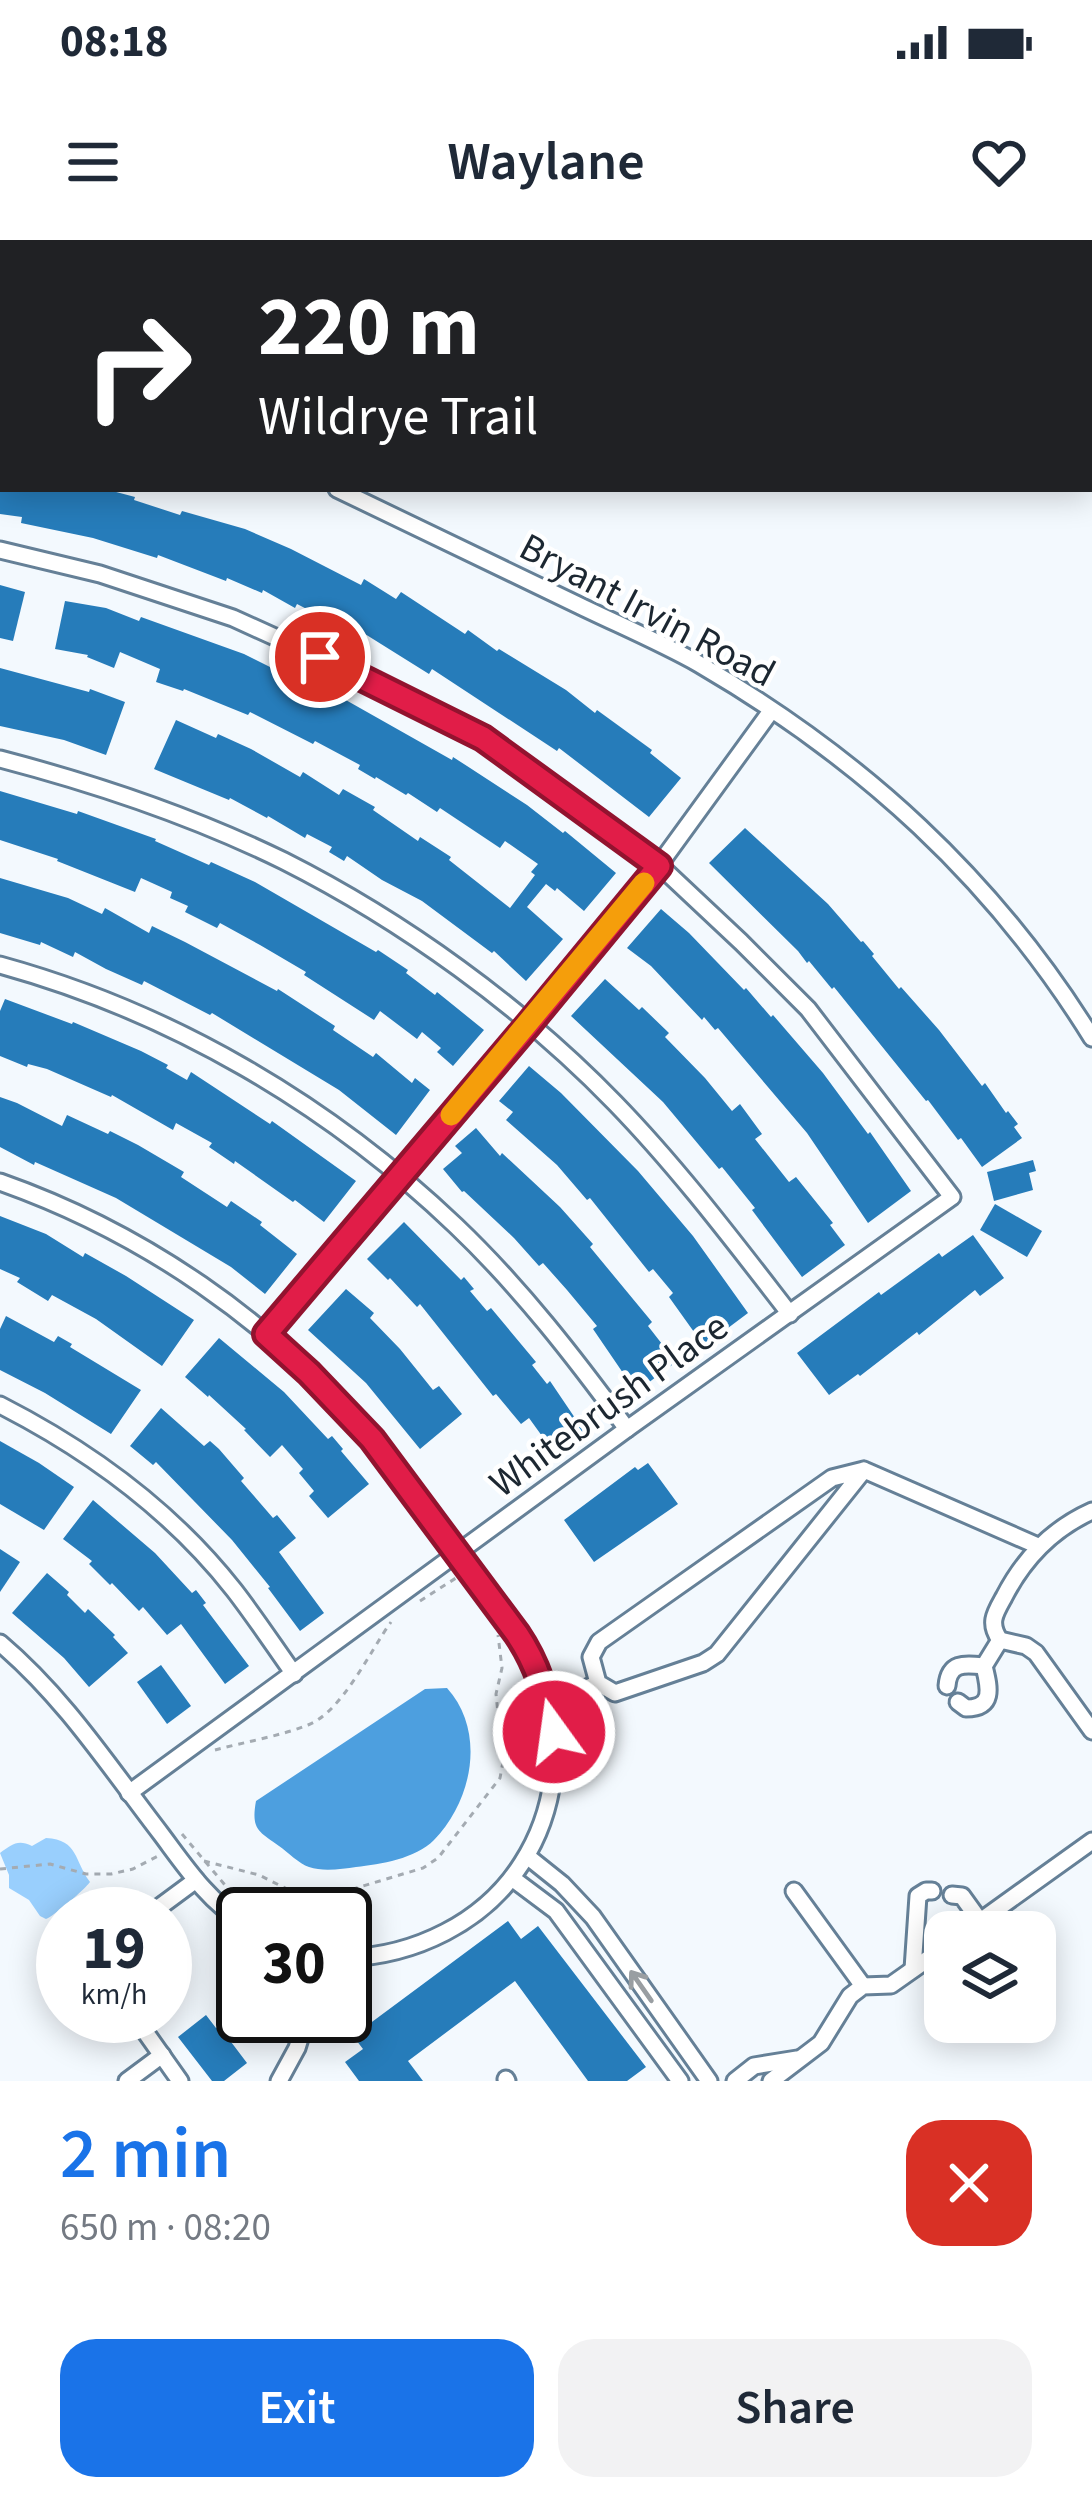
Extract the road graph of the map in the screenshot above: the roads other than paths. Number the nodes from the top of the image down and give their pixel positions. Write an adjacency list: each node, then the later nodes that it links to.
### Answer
1 (343, 492): 3 (street, Bryant Irvin Road)
2 (0, 550): 5 (street)
3 (772, 711): 5 (street); 8 (street, Bryant Irvin Road)
4 (0, 759): 7 (street)
5 (659, 866): 7 (street); 11 (street, Whitebrush Place)
6 (0, 965): 9 (street)
7 (528, 1025): 9 (street); 11 (street)
8 (1092, 1038)
9 (399, 1175): 12 (street); 14 (street)
10 (0, 1182): 12 (street)
11 (790, 1314): 14 (street, Whitebrush Place)
12 (266, 1334): 18 (street)
13 (0, 1405): 22 (street)
14 (627, 1429): 18 (street, Whitebrush Place)
15 (864, 1470): 17 (street); 23 (street); 23 (street)
16 (1092, 1511): 17 (street)
17 (1038, 1546): 19 (street)
18 (457, 1553): 22 (street, Whitebrush Place); 26 (street)
19 (1000, 1640): 21 (street); 27 (street)
20 (0, 1643): 28 (street)
21 (984, 1666): 24 (street); 25 (street)
22 (294, 1674): 28 (street, Whitebrush Place)
23 (598, 1683): 26 (street)
24 (947, 1686)
25 (958, 1702)
26 (548, 1705): 30 (street)
27 (1092, 1731)
28 (129, 1792): 32 (street)
29 (1092, 1841): 39 (street)
30 (527, 1856): 31 (street); 52 (street, one-way to 30)
31 (512, 1878): 40 (street); 51 (street)
32 (196, 1880): 33 (street); 37 (street)
33 (187, 1887)
34 (794, 1891): 43 (street)
35 (932, 1892): 42 (street)
36 (952, 1895): 38 (street)
37 (216, 1899)
38 (973, 1911)
39 (994, 1911)
40 (372, 1956)
41 (924, 1962): 42 (street)
42 (913, 1970): 43 (street)
43 (863, 1986): 47 (street)
44 (153, 2043): 46 (street)
45 (299, 2043): 50 (street)
46 (162, 2055): 48 (street); 49 (street)
47 (800, 2059): 53 (street); 54 (street)
48 (127, 2081)
49 (180, 2081)
50 (278, 2081)
51 (680, 2081)
52 (709, 2081)
53 (735, 2081)
54 (771, 2081)

